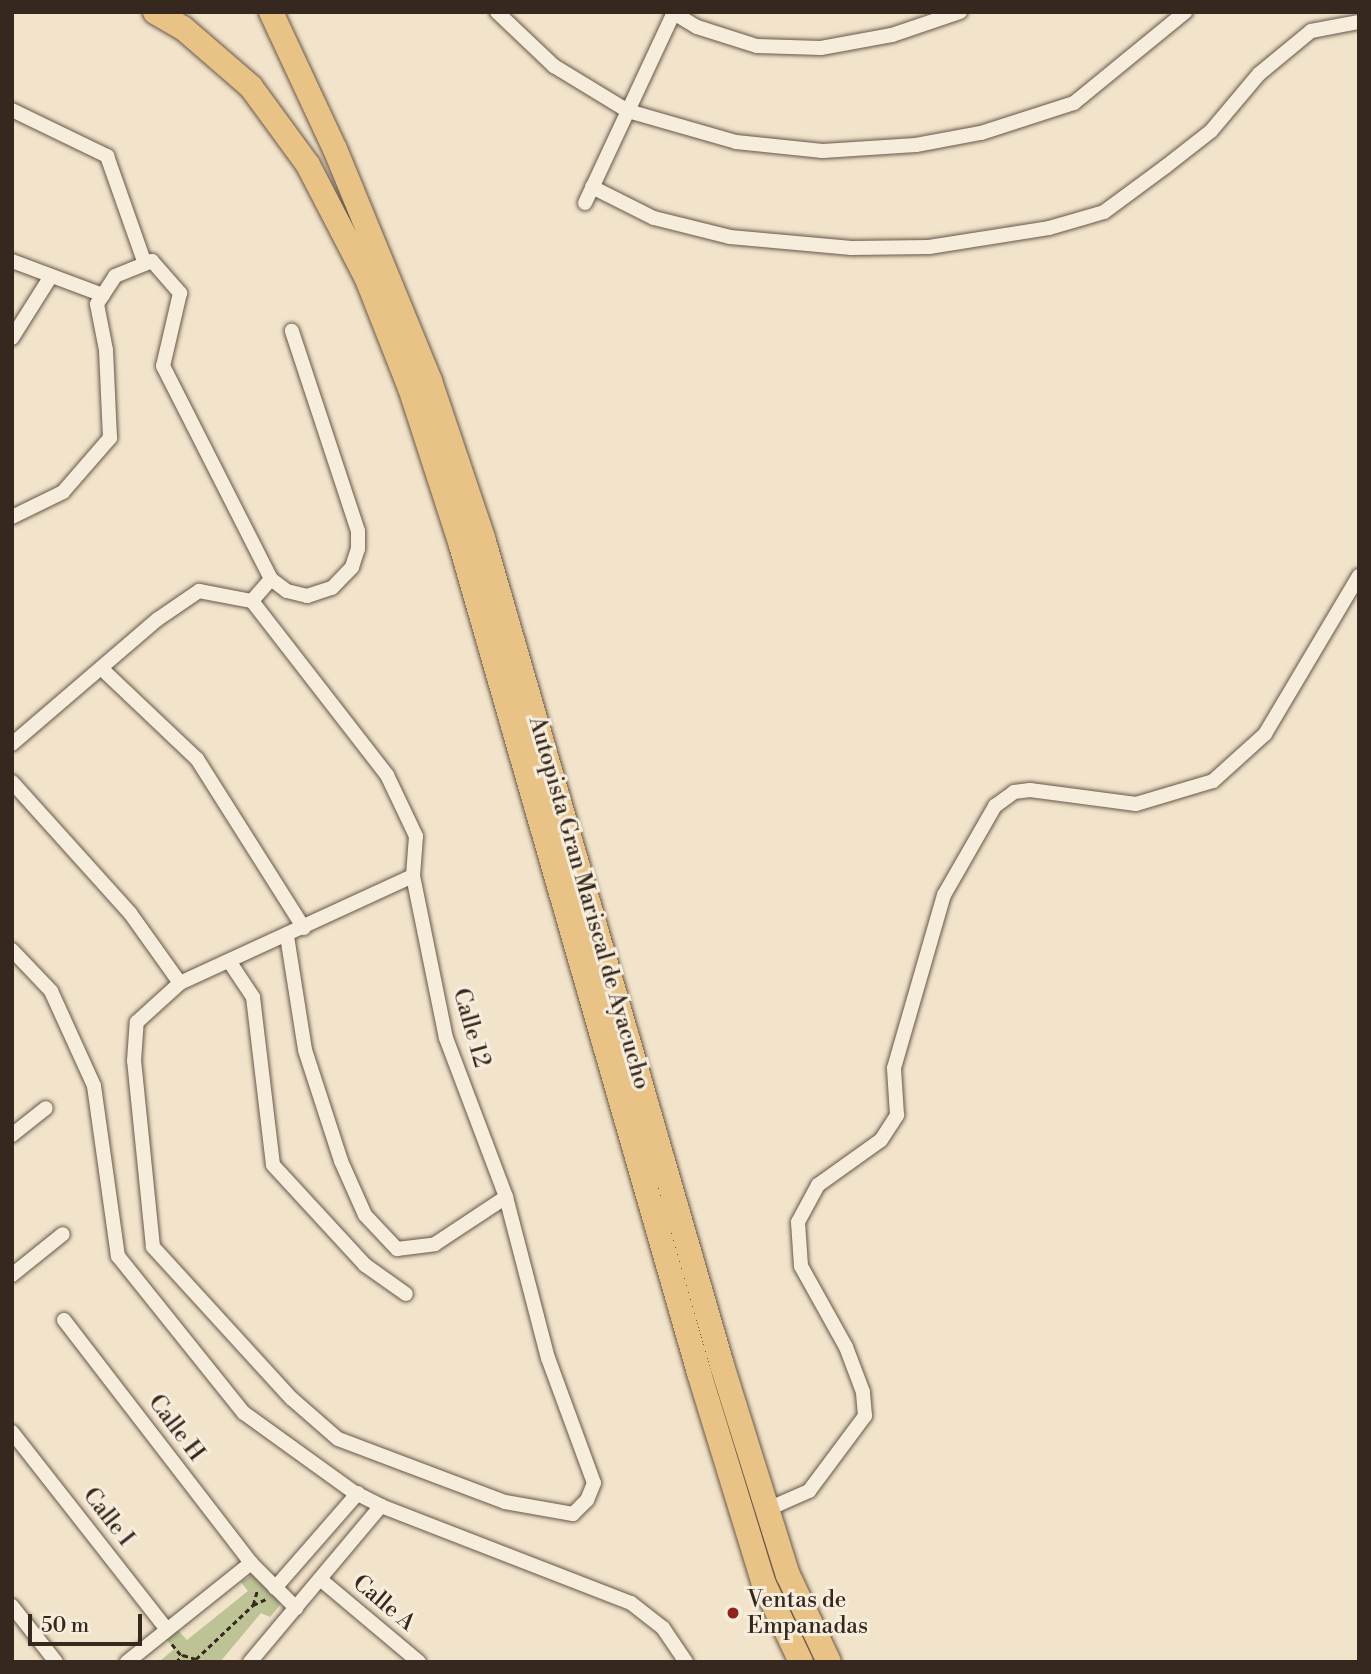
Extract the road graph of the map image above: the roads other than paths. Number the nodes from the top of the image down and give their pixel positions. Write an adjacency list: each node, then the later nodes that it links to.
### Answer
1 (155, 12): 53 (highway, Autopista Gran Mariscal de Ayacucho)
2 (271, 12): 41 (highway, Autopista Gran Mariscal de Ayacucho)
3 (497, 12): 9 (street)
4 (960, 12): 6 (street)
5 (1185, 12): 9 (street)
6 (673, 13): 9 (street)
7 (1359, 22): 10 (street)
8 (12, 110): 13 (street)
9 (628, 111): 10 (street)
10 (592, 187): 11 (street)
11 (585, 203)
12 (12, 261): 14 (street)
13 (145, 264): 15 (street); 20 (street)
14 (51, 276): 15 (street); 17 (street)
15 (103, 295): 18 (street)
16 (292, 331): 20 (street)
17 (12, 338)
18 (12, 517)
19 (1359, 576): 41 (street)
20 (271, 579): 21 (street)
21 (252, 601): 22 (street); 25 (street, Calle 12)
22 (102, 669): 23 (street); 26 (street)
23 (12, 744)
24 (12, 782): 30 (street)
25 (413, 876): 26 (street); 33 (street, Calle 12)
26 (304, 928): 27 (street)
27 (287, 936): 29 (street); 33 (street)
28 (12, 950): 39 (street)
29 (229, 961): 30 (street); 36 (street)
30 (180, 983): 33 (street, Calle 12)
31 (46, 1108): 32 (street)
32 (12, 1135)
33 (506, 1197)
34 (63, 1234): 35 (street)
35 (12, 1275)
36 (406, 1294)
37 (64, 1320): 42 (street, Calle H)
38 (12, 1432): 47 (street, Calle I)
39 (358, 1493): 40 (street); 44 (street)
40 (381, 1506): 43 (street); 52 (street)
41 (768, 1509): 54 (highway, Autopista Gran Mariscal de Ayacucho)
42 (251, 1563): 44 (street, Calle H); 47 (street)
43 (320, 1579): 46 (street); 51 (street, Calle A)
44 (274, 1592): 46 (street, Calle H)
45 (12, 1606): 48 (street)
46 (296, 1608): 50 (street)
47 (167, 1635): 49 (street)
48 (56, 1662)
49 (127, 1662)
50 (250, 1662)
51 (419, 1662)
52 (686, 1662)
53 (801, 1662)
54 (829, 1662)

